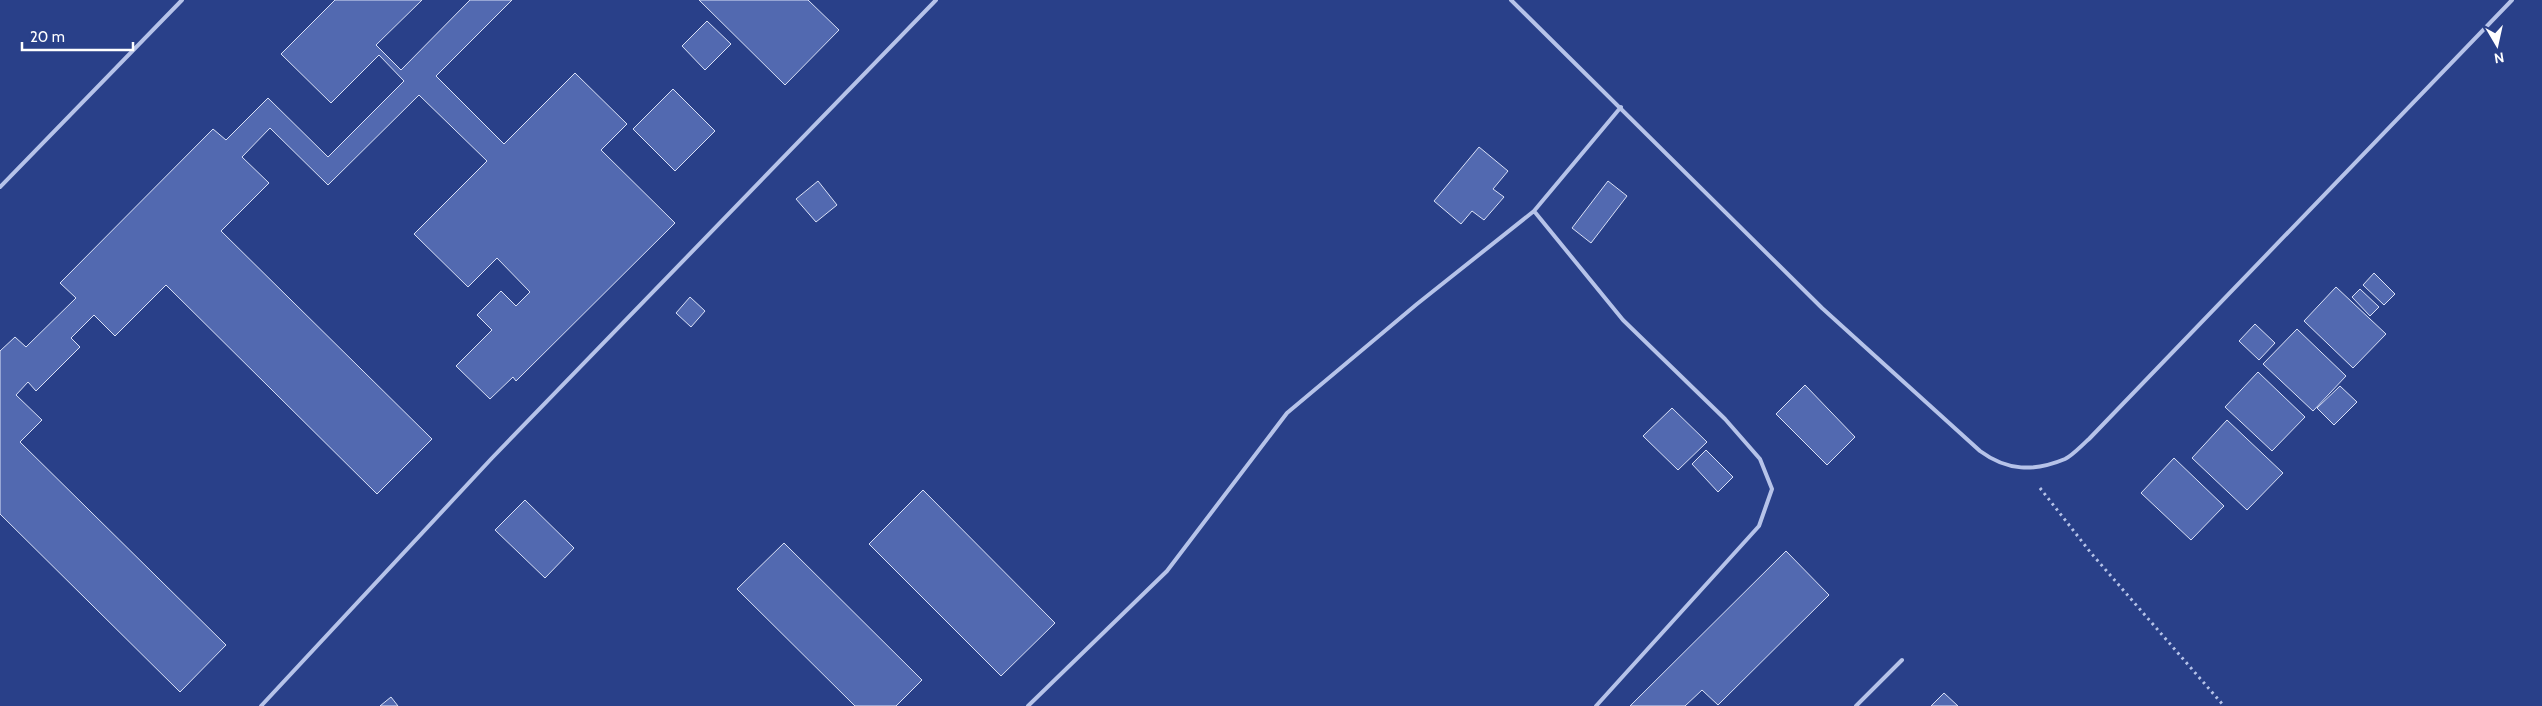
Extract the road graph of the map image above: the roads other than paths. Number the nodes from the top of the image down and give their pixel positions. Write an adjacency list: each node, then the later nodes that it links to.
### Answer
1 (182, 0): 6 (lane)
2 (936, 0): 9 (lane)
3 (1511, 0): 5 (lane)
4 (2512, 0): 5 (lane)
5 (1621, 107): 7 (lane)
6 (0, 187)
7 (1534, 212): 10 (lane); 11 (lane)
8 (1902, 660): 12 (lane)
9 (261, 706)
10 (1028, 706)
11 (1596, 706)
12 (1856, 706)

